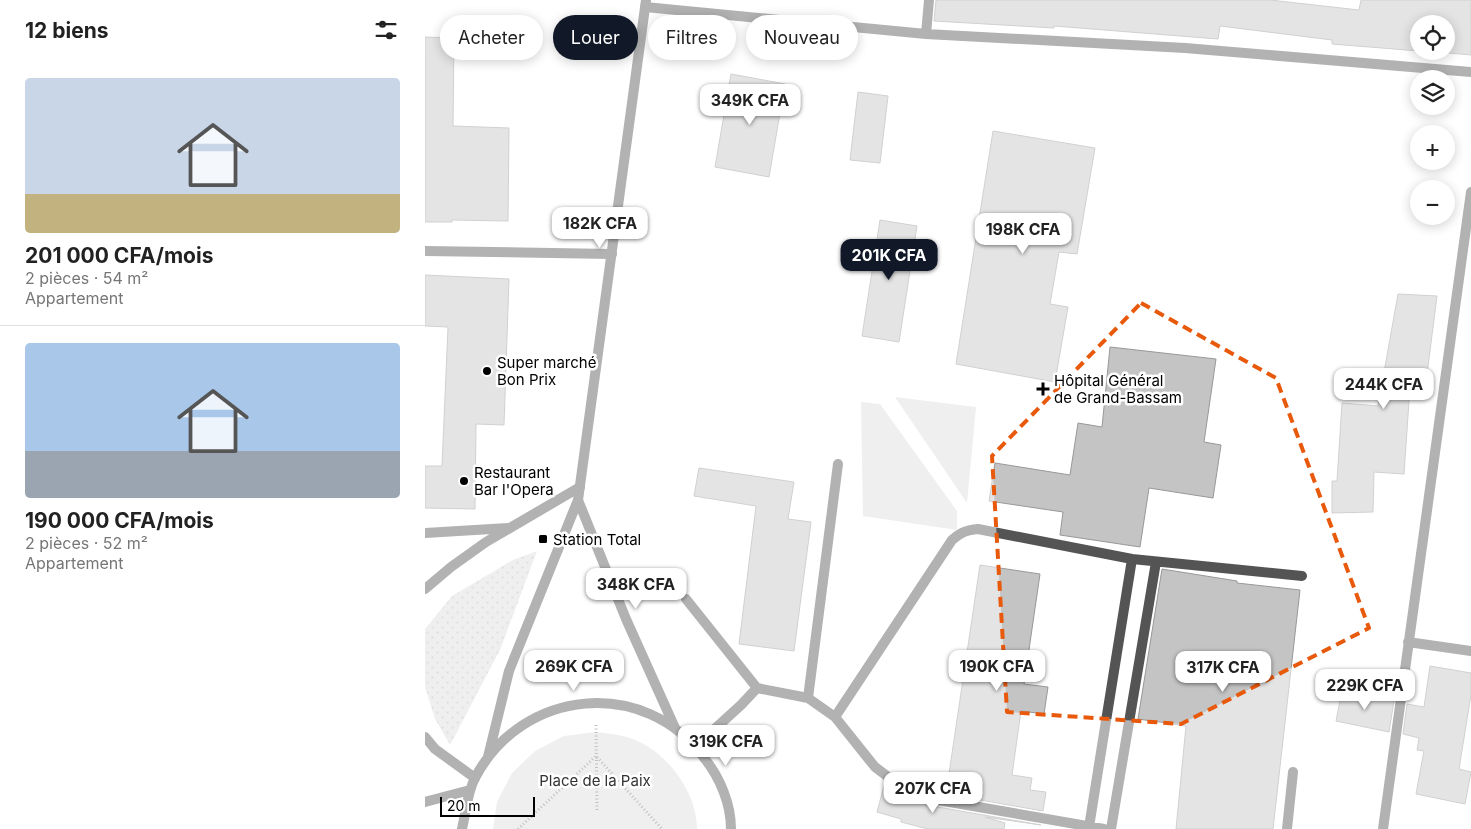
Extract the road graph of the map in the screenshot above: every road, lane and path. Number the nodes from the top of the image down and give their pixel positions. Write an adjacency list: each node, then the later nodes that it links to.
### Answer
1 (929, 0): 3 (street)
2 (646, 3): 3 (street); 7 (street)
3 (926, 34): 4 (street)
4 (1471, 72)
5 (1471, 192): 18 (street)
6 (425, 251): 7 (street)
7 (612, 254): 9 (street)
8 (838, 464): 21 (street)
9 (580, 487): 10 (street); 11 (street)
10 (578, 500): 24 (street); 28 (street)
11 (511, 528): 12 (street); 16 (street)
12 (425, 533)
13 (1132, 559): 14 (street); 23 (street); 34 (street)
14 (1156, 562): 15 (street); 40 (street)
15 (1302, 576)
16 (425, 589)
17 (686, 599): 20 (street)
18 (1408, 642): 19 (street); 42 (street)
19 (1471, 651)
20 (757, 688): 21 (street); 26 (street)
21 (808, 698): 23 (street)
22 (595, 702): 24 (street); 27 (path); 28 (street)
23 (835, 717): 34 (street)
24 (675, 728): 26 (street)
25 (425, 737): 30 (street)
26 (696, 746): 38 (street)
27 (596, 756): 33 (path); 36 (path); 37 (path)
28 (488, 757): 30 (street)
29 (1293, 772): 41 (street)
30 (475, 778): 31 (street)
31 (470, 790): 32 (street); 35 (street)
32 (425, 802)
33 (597, 812)
34 (1089, 827): 39 (street)
35 (462, 829)
36 (518, 829)
37 (662, 829)
38 (731, 829)
39 (1104, 829)
40 (1111, 829)
41 (1287, 829)
42 (1383, 829)

